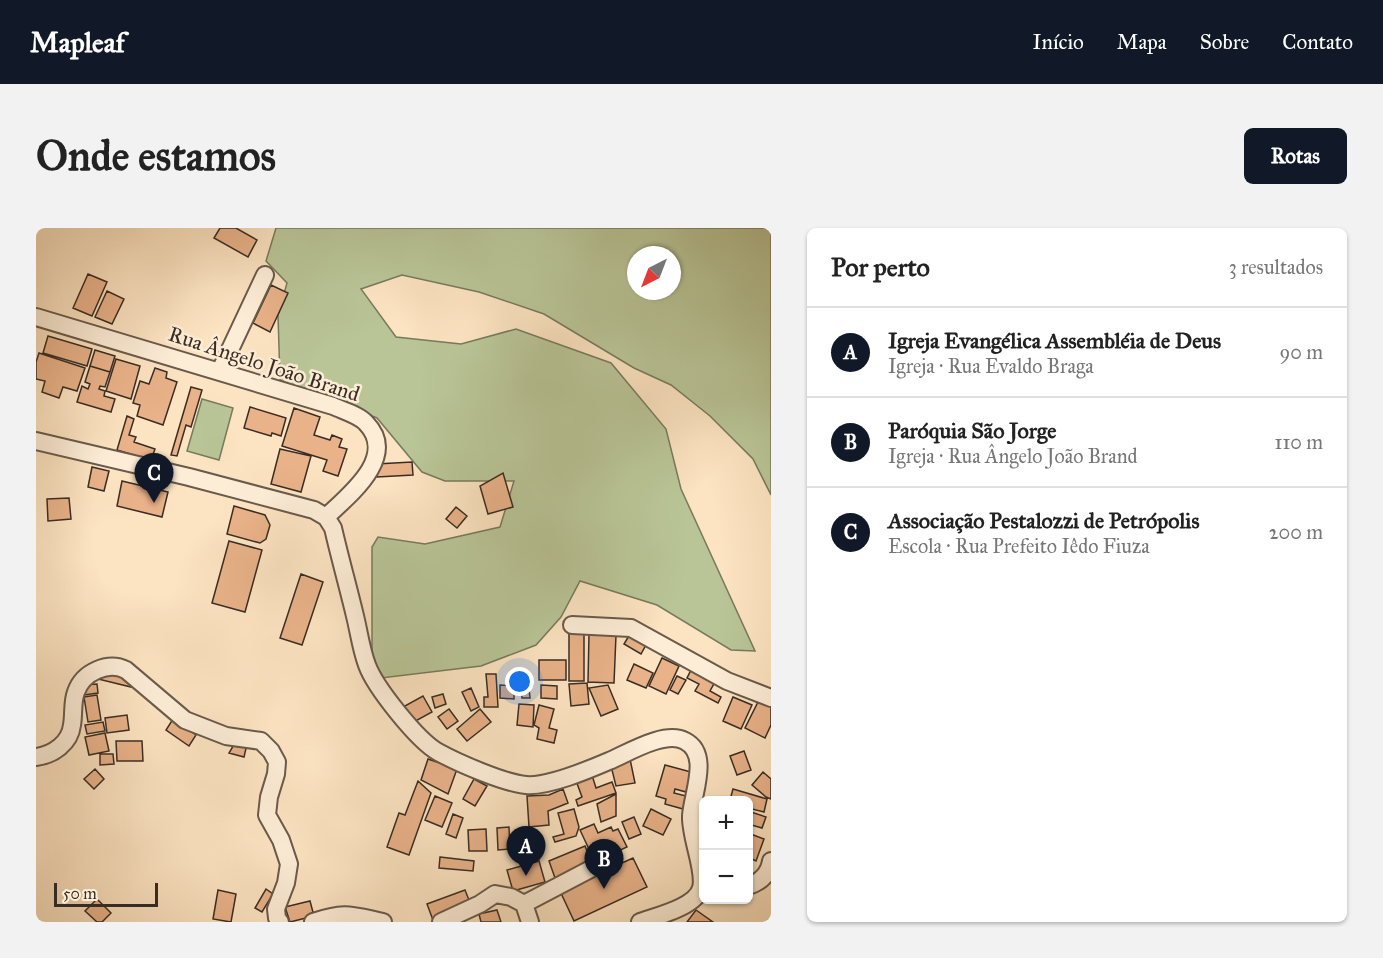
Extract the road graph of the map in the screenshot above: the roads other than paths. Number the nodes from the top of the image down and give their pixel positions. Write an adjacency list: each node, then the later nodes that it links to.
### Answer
1 (265, 275): 3 (street)
2 (36, 317): 3 (street, Rua Ângelo João Brand)
3 (220, 371): 5 (street, Rua Ângelo João Brand)
4 (36, 441): 5 (street)
5 (326, 517): 11 (street)
6 (572, 625): 7 (street)
7 (771, 698)
8 (36, 757): 15 (street)
9 (771, 861): 12 (street)
10 (604, 862): 14 (street)
11 (699, 866)
12 (753, 884)
13 (699, 892): 20 (street)
14 (524, 904): 18 (street); 19 (street)
15 (280, 922)
16 (313, 922): 17 (street)
17 (383, 922)
18 (441, 922)
19 (530, 922)
20 (640, 922)

